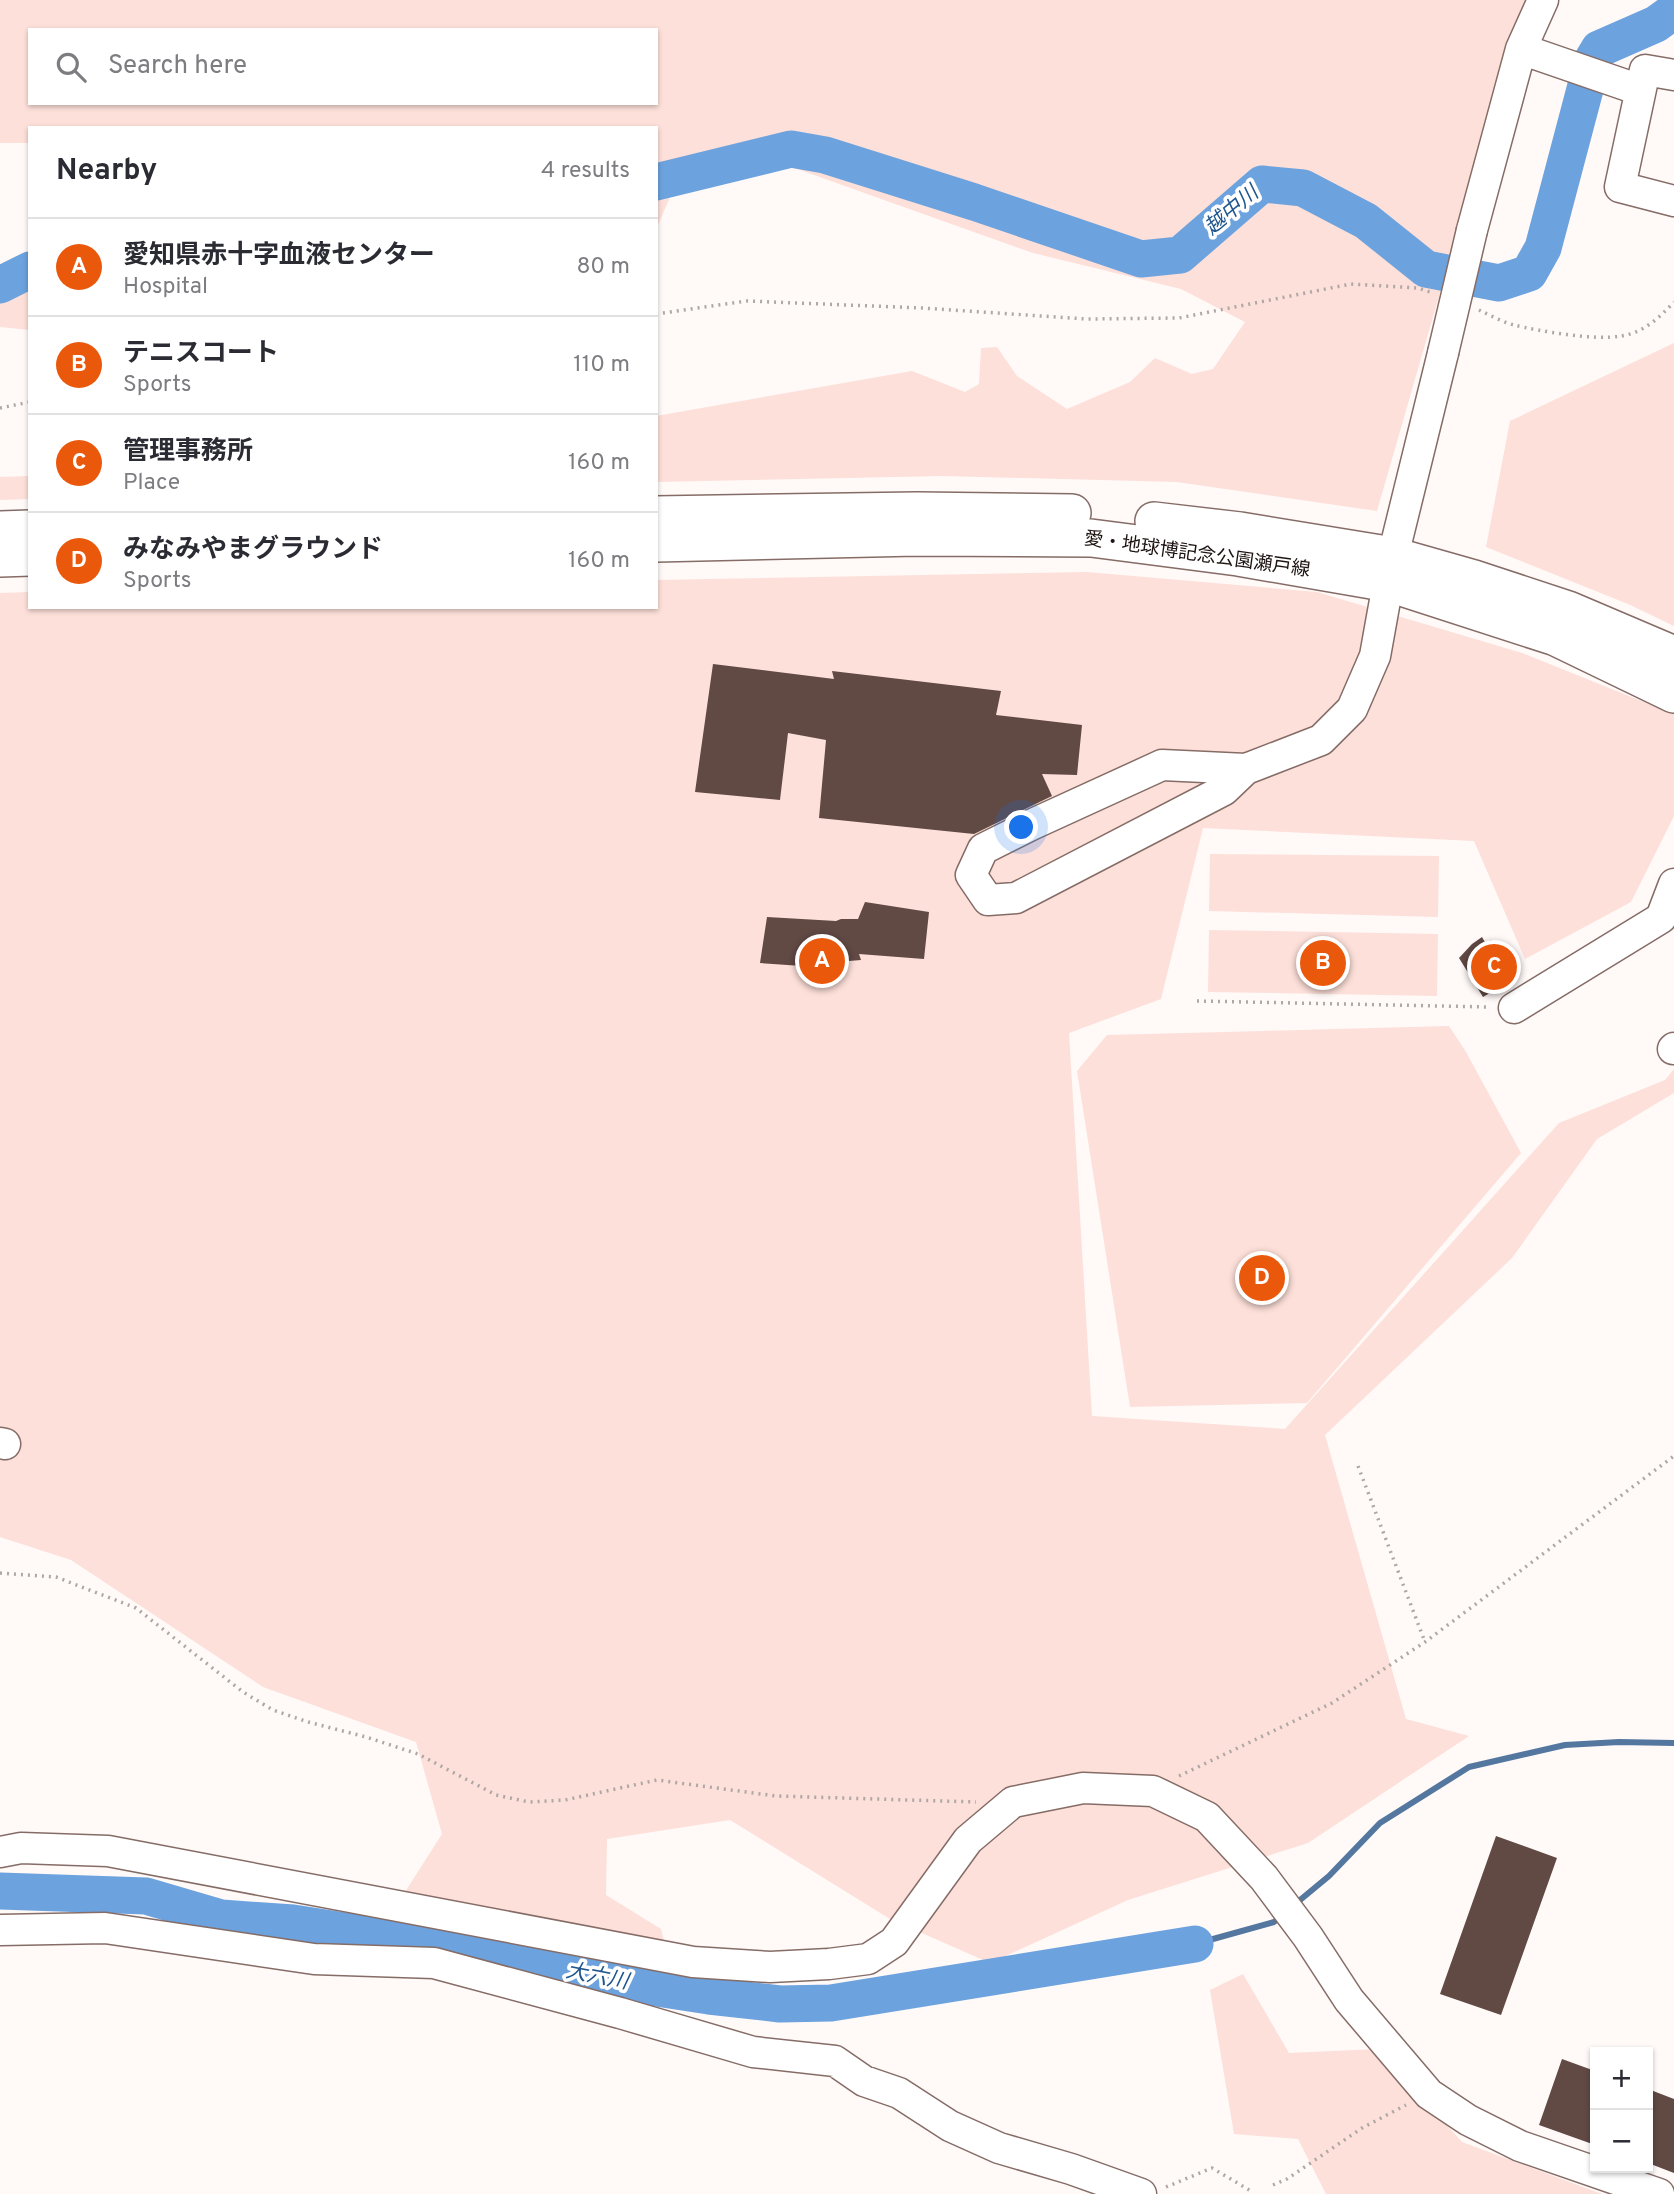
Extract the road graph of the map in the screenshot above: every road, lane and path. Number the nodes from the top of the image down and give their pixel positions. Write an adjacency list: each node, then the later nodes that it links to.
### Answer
1 (1543, 0): 2 (street)
2 (1533, 54): 4 (street); 18 (street, bridge)
3 (1674, 75): 4 (street)
4 (1640, 90): 5 (street)
5 (1674, 201)
6 (1441, 296): 9 (path)
7 (1674, 302): 8 (path)
8 (1477, 309)
9 (658, 314)
10 (28, 402): 11 (path)
11 (0, 408)
12 (658, 515): 18 (main road, 愛・地球博記念公園瀬戸線)
13 (28, 529): 14 (main road)
14 (0, 530)
15 (658, 542): 18 (main road, 愛・地球博記念公園瀬戸線)
16 (28, 557): 17 (main road)
17 (0, 558)
18 (1391, 569): 19 (main road, 愛・地球博記念公園瀬戸線); 20 (main road, 愛・地球博記念公園瀬戸線); 21 (street)
19 (1674, 655)
20 (1674, 694)
21 (1246, 769): 21 (street)
22 (1674, 884): 23 (street)
23 (1667, 926): 25 (street)
24 (1197, 1001): 25 (path)
25 (1514, 1008)
26 (1674, 1455): 29 (path)
27 (1358, 1466): 29 (path)
28 (0, 1573): 31 (path)
29 (1425, 1642): 30 (path)
30 (1153, 1791): 31 (street); 34 (street)
31 (1013, 1802): 32 (street)
32 (0, 1852)
33 (0, 1930): 37 (street)
34 (1429, 2094): 35 (path); 38 (street)
35 (1273, 2185)
36 (1251, 2190): 37 (path)
37 (1151, 2191)
38 (1658, 2194)

